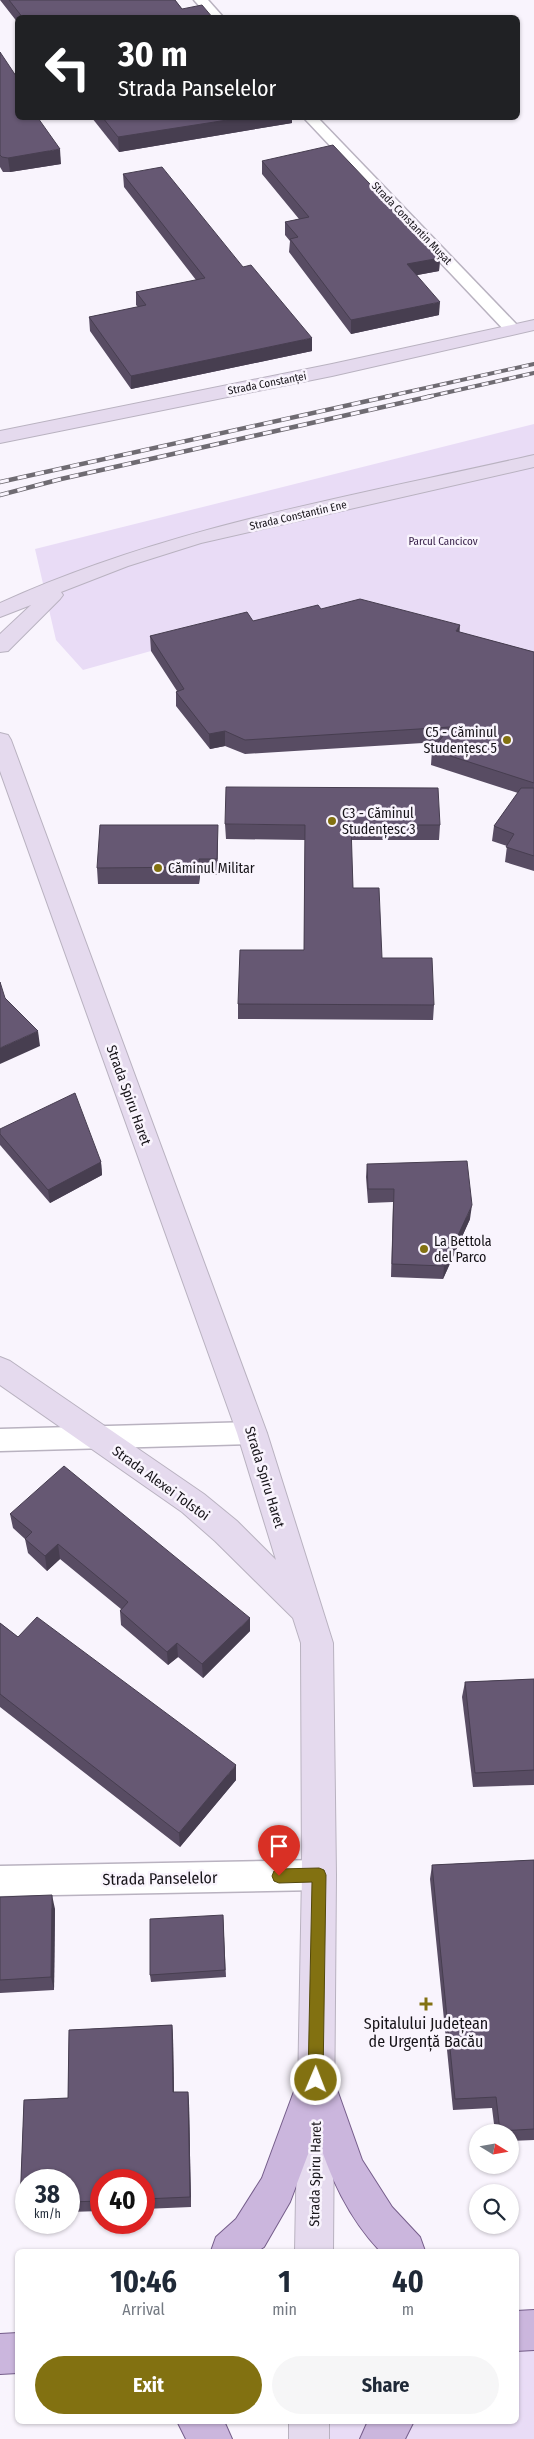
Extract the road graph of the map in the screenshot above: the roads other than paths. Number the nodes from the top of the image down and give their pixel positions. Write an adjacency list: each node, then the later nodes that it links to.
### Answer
1 (201, 0): 2 (street)
2 (215, 15)
3 (313, 120): 5 (street, Strada Constantin Mușat)
4 (534, 325): 5 (street, Strada Constanței)
5 (512, 329): 6 (street, Strada Constanței)
6 (0, 436)
7 (534, 461): 8 (street, Strada Constantin Ene)
8 (66, 584): 9 (street, Strada Constantin Ene); 10 (street, Strada Constantin Ene)
9 (0, 611)
10 (0, 648): 11 (street)
11 (0, 665)
12 (0, 740): 14 (street, Strada Spiru Haret)
13 (0, 1370): 15 (street, Strada Alexei Tolstoi)
14 (252, 1432): 15 (street); 17 (street, Strada Spiru Haret)
15 (98, 1438): 16 (street); 17 (street, Strada Alexei Tolstoi)
16 (0, 1440)
17 (308, 1613): 18 (street, Strada Spiru Haret)
18 (319, 1875): 19 (street, Strada Panselelor); 20 (street, Strada Spiru Haret)
19 (0, 1881)
20 (316, 2080): 21 (main road); 22 (street, Strada Spiru Haret); 23 (main road)
21 (232, 2249)
22 (314, 2249)
23 (404, 2249)
24 (15, 2353): 25 (main road)
25 (0, 2354)
26 (199, 2424): 29 (main road)
27 (309, 2424): 30 (street)
28 (392, 2424): 31 (main road)
29 (212, 2439)
30 (309, 2439)
31 (380, 2439)

